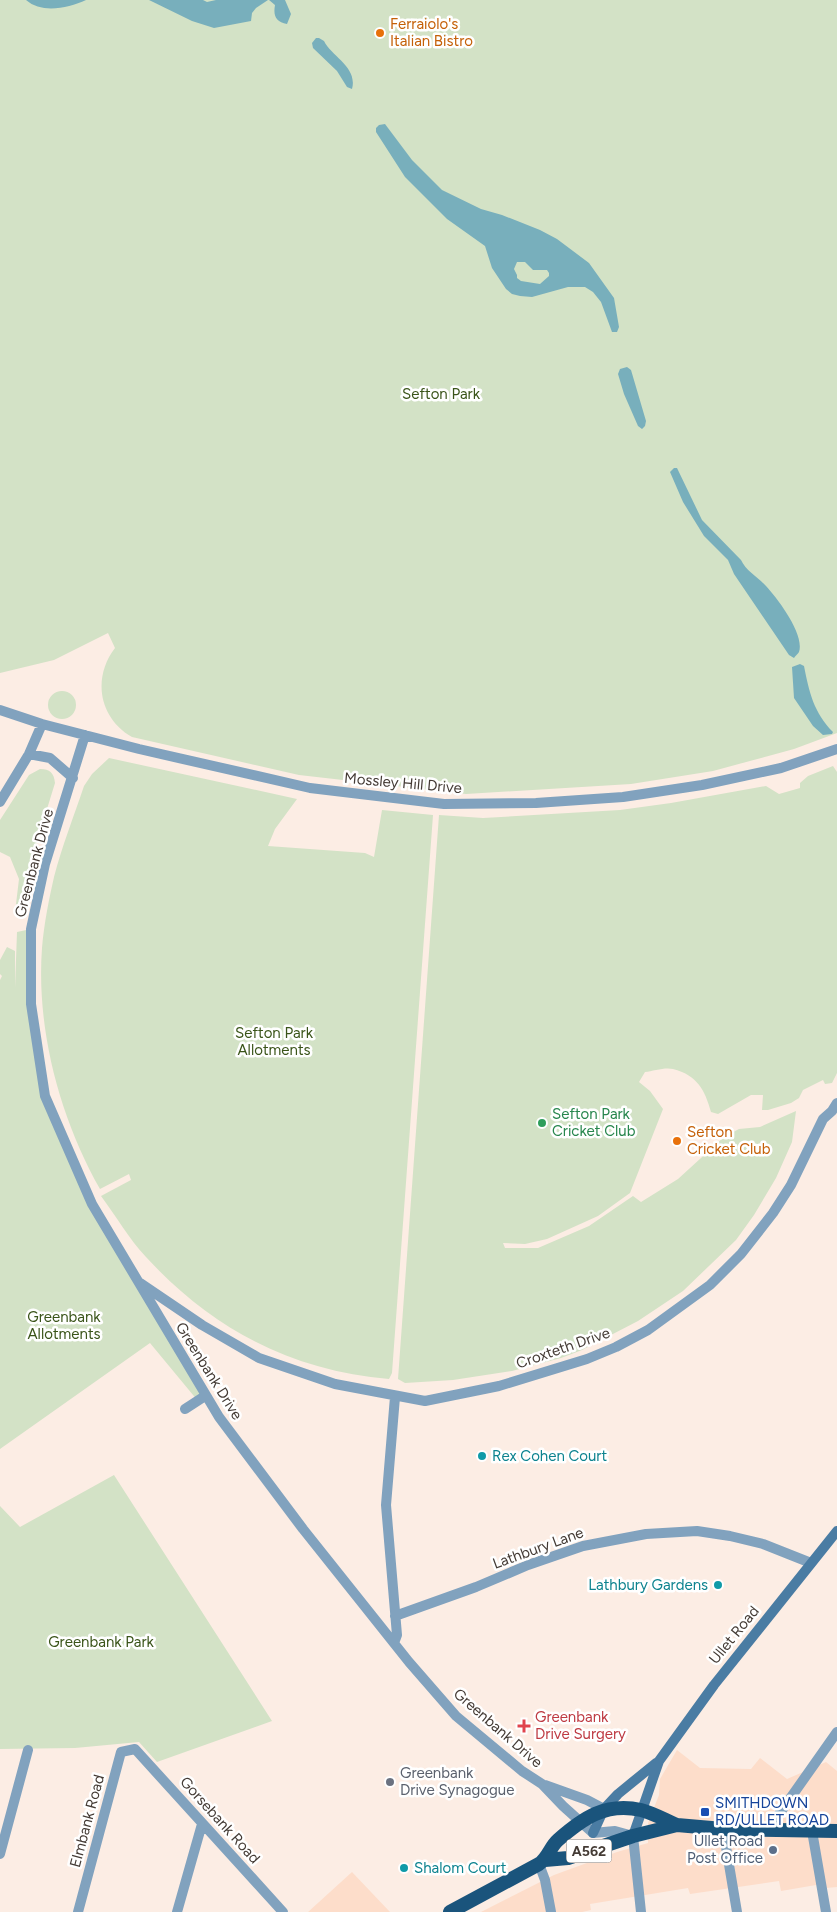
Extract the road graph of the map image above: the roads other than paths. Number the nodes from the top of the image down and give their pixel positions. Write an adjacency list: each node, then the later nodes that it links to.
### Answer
1 (0, 710): 2 (street, Mossley Hill Drive)
2 (42, 724): 3 (street, Mossley Hill Drive); 5 (street)
3 (85, 735): 4 (street, Mossley Hill Drive); 6 (street, Greenbank Drive)
4 (837, 749)
5 (29, 754): 6 (street); 7 (street)
6 (73, 778): 9 (street, Greenbank Drive)
7 (0, 802)
8 (837, 1103): 11 (street, Croxteth Drive)
9 (137, 1281): 10 (street, Greenbank Drive); 11 (street, Croxteth Drive)
10 (205, 1396): 12 (street); 16 (street, Greenbank Drive)
11 (395, 1396): 15 (street)
12 (185, 1409)
13 (837, 1530): 14 (main road, Ullet Road)
14 (811, 1563): 15 (street, Lathbury Lane); 20 (main road, Ullet Road)
15 (395, 1616): 16 (street)
16 (394, 1643): 21 (street, Greenbank Drive)
17 (837, 1732): 28 (street)
18 (135, 1749): 25 (street, Gorsebank Road); 36 (street, Elmbank Road)
19 (28, 1750): 33 (street)
20 (659, 1761): 22 (main road, Ullet Road); 23 (main road, Ullet Road)
21 (542, 1784): 22 (street); 24 (street, Greenbank Drive)
22 (604, 1809): 23 (highway, A562); 24 (highway, A562); 31 (main road, Ullet Road)
23 (642, 1810): 26 (highway, A562); 32 (main road, Ullet Road)
24 (580, 1823): 31 (street, Greenbank Drive); 34 (highway, A562)
25 (202, 1824): 37 (street); 38 (street, Gorsebank Road)
26 (677, 1825): 27 (highway, A562); 32 (highway, A562)
27 (723, 1829): 28 (highway, A562); 41 (street)
28 (775, 1829): 29 (highway, A562)
29 (812, 1831): 30 (highway, A562); 42 (street)
30 (837, 1831)
31 (593, 1833): 32 (street)
32 (633, 1836): 34 (highway, A562); 40 (street)
33 (0, 1854)
34 (542, 1862): 35 (highway, A562); 39 (street)
35 (458, 1910)
36 (78, 1912)
37 (177, 1912)
38 (283, 1912)
39 (551, 1912)
40 (642, 1912)
41 (737, 1912)
42 (826, 1912)

